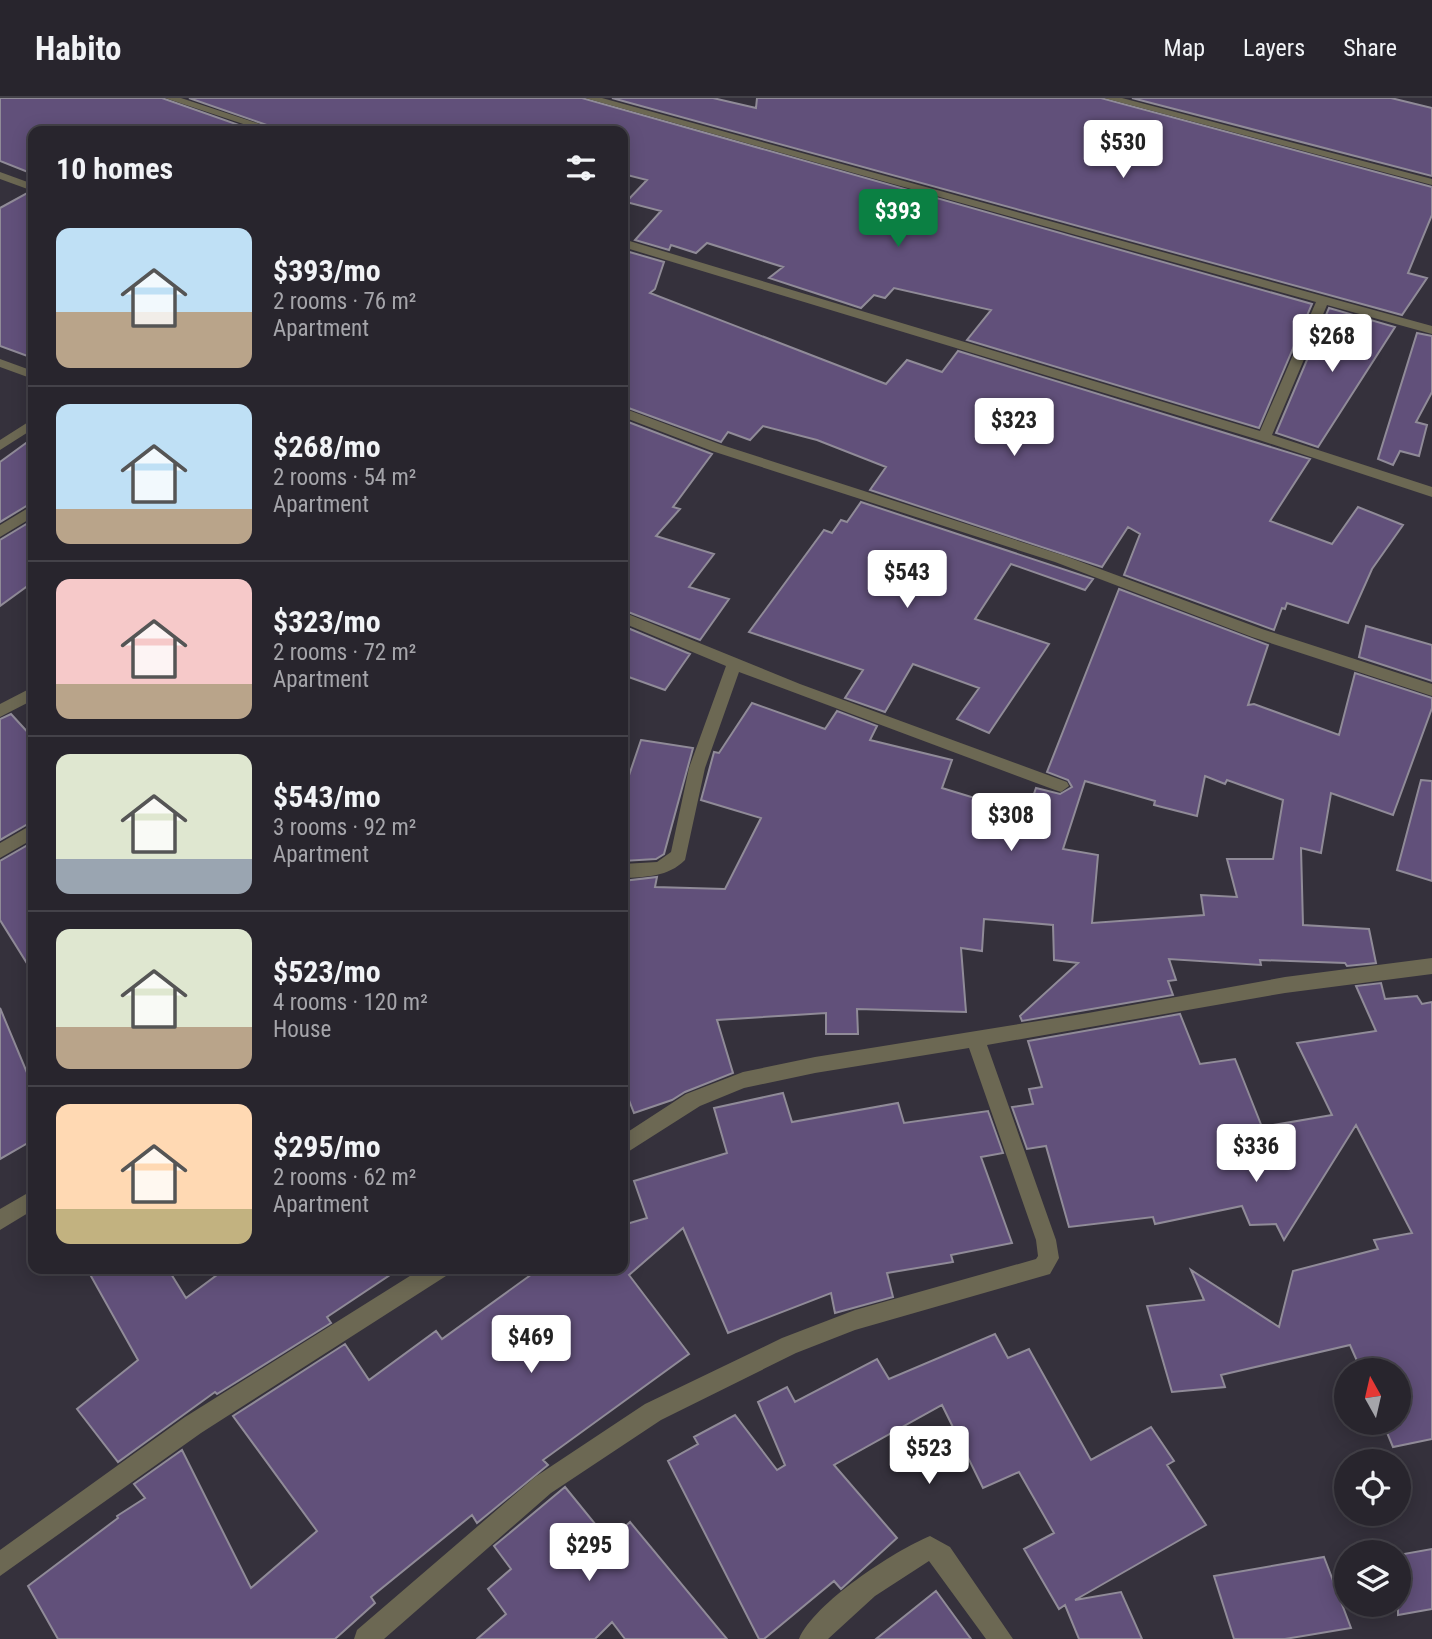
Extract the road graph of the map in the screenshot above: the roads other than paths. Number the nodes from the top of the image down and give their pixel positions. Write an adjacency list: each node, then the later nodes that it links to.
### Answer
1 (170, 98): 4 (street)
2 (590, 98): 9 (street)
3 (1109, 98): 6 (street)
4 (259, 126)
5 (0, 175): 7 (street)
6 (1432, 182)
7 (28, 186)
8 (628, 245): 15 (street)
9 (1322, 302): 10 (street); 15 (street)
10 (1432, 330)
11 (0, 363): 12 (street)
12 (28, 373)
13 (628, 414): 22 (street)
14 (28, 426): 16 (street)
15 (1264, 437): 17 (street)
16 (0, 446)
17 (1432, 492)
18 (28, 513): 19 (street)
19 (0, 532)
20 (628, 619): 21 (street)
21 (734, 664): 25 (street); 28 (street)
22 (1432, 690)
23 (28, 696): 24 (street)
24 (0, 710)
25 (1060, 786)
26 (28, 834): 27 (street)
27 (0, 851)
28 (628, 871)
29 (1432, 965): 30 (street)
30 (975, 1039): 31 (street); 36 (street)
31 (628, 1143)
32 (28, 1202): 33 (street)
33 (0, 1220)
34 (431, 1274): 35 (street)
35 (0, 1564)
36 (366, 1639)
37 (811, 1639): 38 (street)
38 (1001, 1639)

